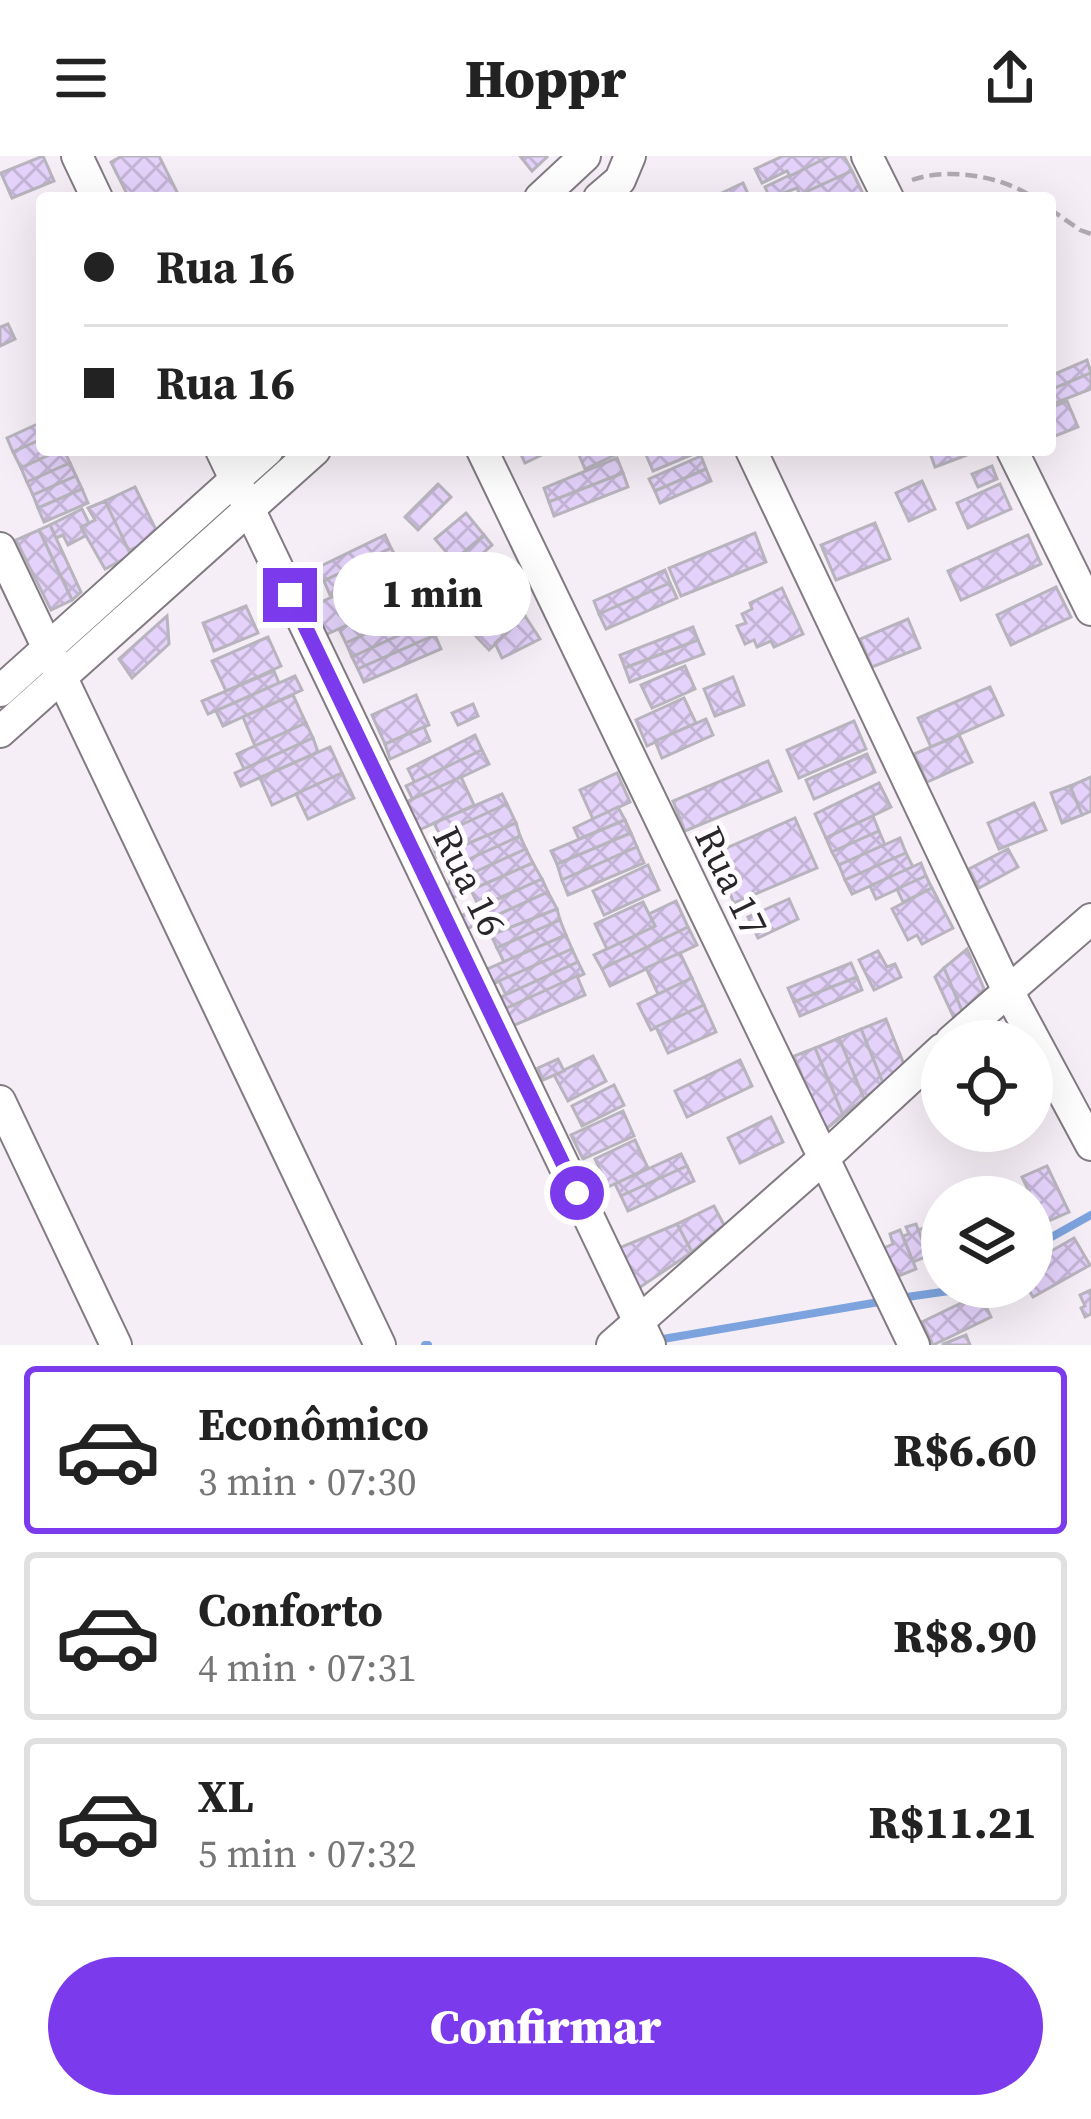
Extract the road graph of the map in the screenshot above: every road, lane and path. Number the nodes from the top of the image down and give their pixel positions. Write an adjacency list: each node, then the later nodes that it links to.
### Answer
1 (76, 156): 4 (street)
2 (586, 156): 5 (street)
3 (867, 156): 6 (street)
4 (94, 192)
5 (547, 192)
6 (885, 192)
7 (895, 192): 8 (path)
8 (1024, 192)
9 (1056, 213): 10 (path)
10 (1091, 233)
11 (224, 456): 17 (street, Rua 16)
12 (262, 456): 17 (street)
13 (308, 456): 18 (street)
14 (485, 456): 30 (street, Rua 17)
15 (754, 456): 25 (street)
16 (1015, 456): 20 (street)
17 (236, 481): 18 (street, Rua 16); 21 (street)
18 (248, 510): 21 (street); 31 (street, Rua 16)
19 (0, 548): 21 (street)
20 (1091, 610)
21 (56, 663): 22 (street); 23 (street); 33 (street)
22 (0, 691)
23 (0, 732)
24 (1091, 919): 25 (street)
25 (1007, 989): 26 (street); 29 (street)
26 (974, 1020)
27 (921, 1068): 30 (street)
28 (0, 1101): 32 (street)
29 (1091, 1145)
30 (823, 1159): 31 (street); 35 (street, Rua 17)
31 (644, 1333): 34 (street)
32 (116, 1345)
33 (380, 1345)
34 (612, 1345)
35 (914, 1345)

